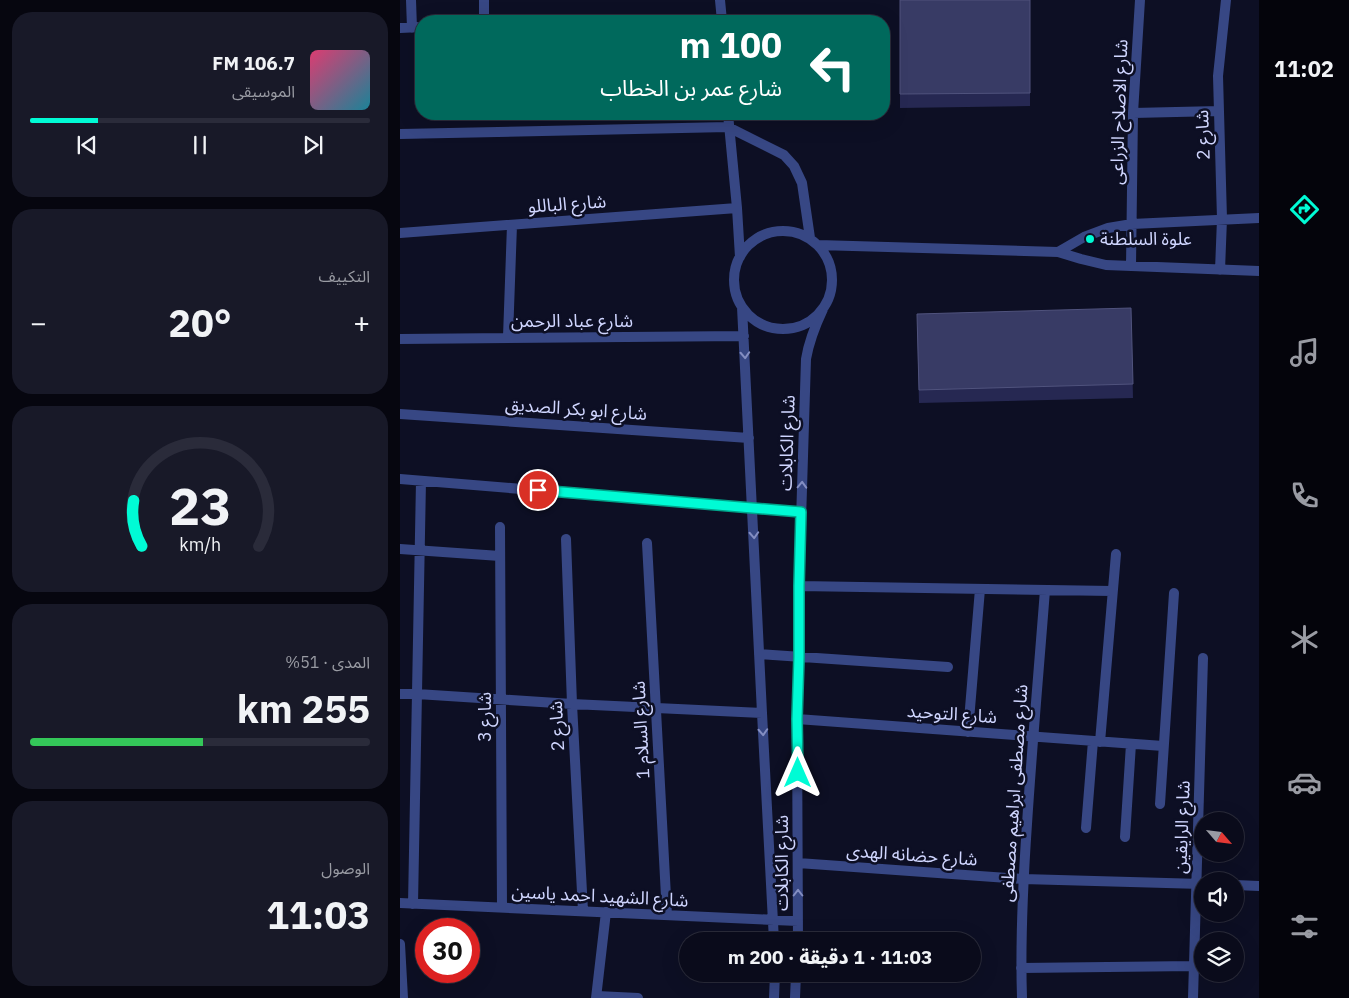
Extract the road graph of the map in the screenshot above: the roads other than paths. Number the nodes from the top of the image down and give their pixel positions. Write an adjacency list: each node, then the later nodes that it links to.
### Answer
1 (411, 0): 8 (street)
2 (484, 0): 6 (street)
3 (720, 0): 7 (street)
4 (1140, 0): 12 (street, شارع الاصلاح الزراعى)
5 (1226, 0): 11 (street, شارع 2)
6 (484, 15)
7 (721, 15)
8 (415, 18)
9 (415, 27): 10 (street)
10 (400, 28)
11 (1219, 111): 12 (street); 18 (street, شارع 2)
12 (1133, 113): 19 (street, شارع الاصلاح الزراعى)
13 (728, 120): 14 (street)
14 (728, 127): 15 (street); 16 (street); 22 (street)
15 (400, 134)
16 (737, 208): 20 (street, شارع الباللو); 25 (street)
17 (1259, 218): 18 (street)
18 (1222, 219): 19 (street); 27 (street, شارع 2)
19 (1132, 224): 24 (street); 26 (street, شارع الاصلاح الزراعى)
20 (512, 225): 21 (street, شارع الباللو); 32 (street)
21 (400, 233)
22 (810, 238): 23 (street); 25 (street)
23 (818, 245): 24 (street); 30 (street)
24 (1058, 252): 26 (street)
25 (740, 257): 29 (street)
26 (1131, 266): 27 (street)
27 (1220, 270): 28 (street)
28 (1259, 271)
29 (742, 307): 30 (street); 31 (street, شارع الكابلات)
30 (823, 309): 39 (street, شارع الكابلات, one-way to 30)
31 (744, 336): 32 (street, شارع عباد الرحمن); 35 (street, شارع الكابلات, one-way to 35)
32 (508, 337): 33 (street, شارع عباد الرحمن)
33 (400, 338)
34 (400, 414): 35 (street, شارع ابو بكر الصديق)
35 (749, 438): 38 (street, شارع الكابلات)
36 (400, 480): 37 (street)
37 (420, 480): 38 (street); 44 (street)
38 (752, 508): 39 (street); 52 (street, شارع الكابلات, one-way to 52)
39 (801, 512): 47 (street, شارع الكابلات)
40 (500, 527): 46 (street, شارع 3)
41 (566, 539): 59 (street, شارع 2)
42 (647, 543): 60 (street, شارع السلام 1)
43 (400, 549): 44 (street)
44 (419, 550): 46 (street); 57 (street)
45 (1116, 554): 50 (street)
46 (500, 556): 58 (street, شارع 3)
47 (799, 586): 48 (street); 53 (street, شارع الكابلات)
48 (980, 589): 49 (street); 63 (street)
49 (1046, 590): 50 (street); 64 (street, شارع مصطفى ابراهيم مصطفى)
50 (1112, 591): 65 (street)
51 (1174, 593): 67 (street)
52 (759, 654): 53 (street); 61 (street, شارع الكابلات)
53 (799, 657): 55 (street); 62 (street, شارع الكابلات)
54 (1203, 658): 72 (street, شارع الرايقين)
55 (948, 667)
56 (400, 694): 57 (street)
57 (417, 694): 58 (street); 78 (street)
58 (501, 699): 59 (street); 79 (street, شارع 3)
59 (572, 704): 60 (street); 80 (street, شارع 2)
60 (656, 708): 61 (street); 82 (street, شارع السلام 1)
61 (762, 713): 83 (street, شارع الكابلات, one-way to 83)
62 (797, 719): 63 (street, شارع التوحيد); 71 (street, شارع الكابلات)
63 (968, 732): 64 (street, شارع التوحيد)
64 (1032, 736): 65 (street, شارع التوحيد); 73 (street, شارع مصطفى ابراهيم مصطفى)
65 (1096, 741): 66 (street, شارع التوحيد); 69 (street)
66 (1131, 744): 67 (street, شارع التوحيد); 70 (street)
67 (1164, 746): 68 (street)
68 (1160, 804)
69 (1086, 828)
70 (1125, 837)
71 (798, 863): 73 (street, شارع حضانه الهدى); 84 (street, شارع الكابلات, one-way to 71)
72 (1199, 872)
73 (1023, 879): 74 (street, شارع حضانه الهدى); 89 (street, شارع مصطفى ابراهيم مصطفى)
74 (1194, 884)
75 (1244, 885): 76 (street)
76 (1259, 886)
77 (400, 903): 78 (street, شارع الشهيد احمد ياسين)
78 (413, 904): 79 (street, شارع الشهيد احمد ياسين)
79 (502, 908): 80 (street, شارع الشهيد احمد ياسين)
80 (583, 911): 81 (street, شارع الشهيد احمد ياسين)
81 (606, 912): 82 (street, شارع الشهيد احمد ياسين); 92 (street)
82 (667, 915): 83 (street, شارع الشهيد احمد ياسين)
83 (774, 920): 84 (street, شارع الشهيد احمد ياسين); 85 (street, شارع الكابلات)
84 (798, 921): 86 (street, شارع الكابلات)
85 (774, 932)
86 (798, 932)
87 (400, 944): 93 (street)
88 (1194, 966): 89 (street); 98 (street, شارع الرايقين)
89 (1021, 968): 97 (street, شارع مصطفى ابراهيم مصطفى)
90 (775, 982): 95 (street)
91 (796, 982): 96 (street)
92 (596, 997): 94 (street)
93 (403, 998)
94 (638, 998)
95 (774, 998)
96 (795, 998)
97 (1022, 998)
98 (1192, 998)

